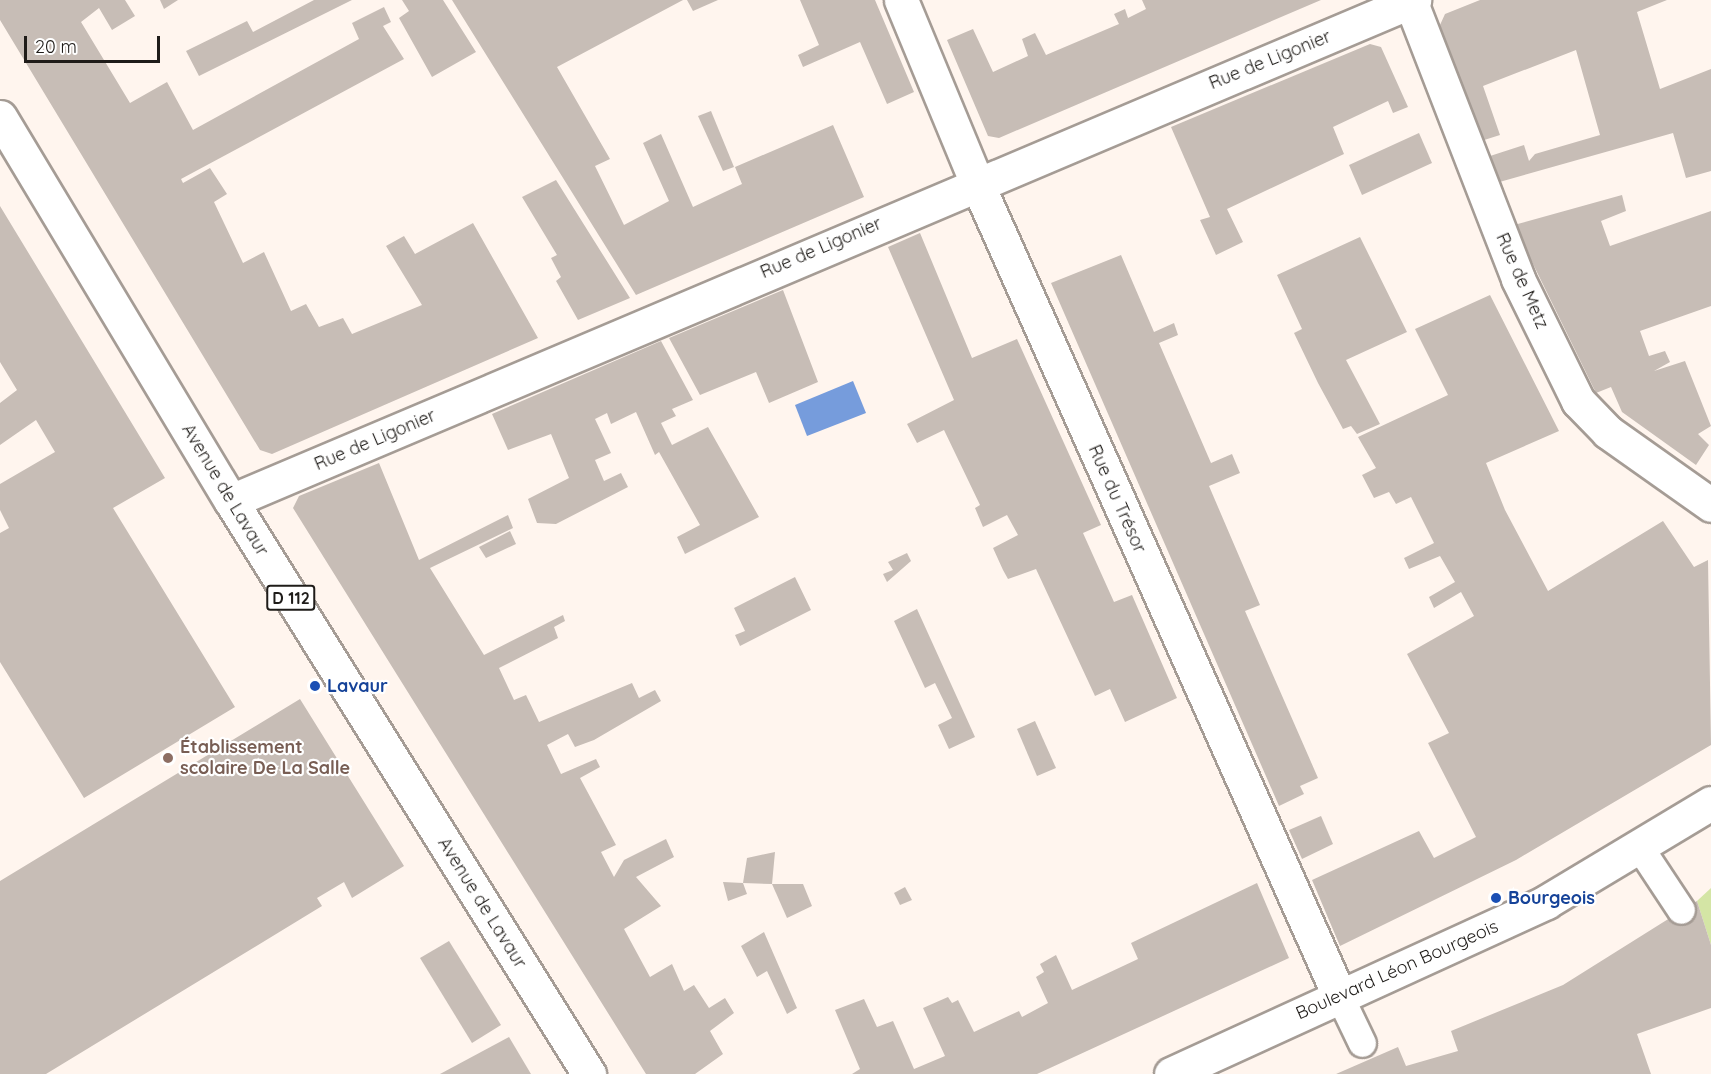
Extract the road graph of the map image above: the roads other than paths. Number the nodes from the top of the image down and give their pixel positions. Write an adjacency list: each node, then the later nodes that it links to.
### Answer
1 (901, 0): 4 (street, Rue du Trésor)
2 (1412, 0): 4 (street, Rue de Ligonier); 6 (street, Rue de Metz)
3 (0, 117): 5 (street, Avenue de Lavaur / D 112)
4 (976, 181): 5 (street, Rue de Ligonier); 10 (street, Rue du Trésor)
5 (231, 501): 12 (street, Avenue de Lavaur / D 112)
6 (1711, 505)
7 (1711, 803): 8 (street, Boulevard Léon Bourgeois)
8 (1640, 848): 9 (lane); 10 (street, Boulevard Léon Bourgeois)
9 (1681, 910)
10 (1340, 996): 11 (lane); 13 (street, Boulevard Léon Bourgeois)
11 (1362, 1043)
12 (590, 1074)
13 (1171, 1074)

